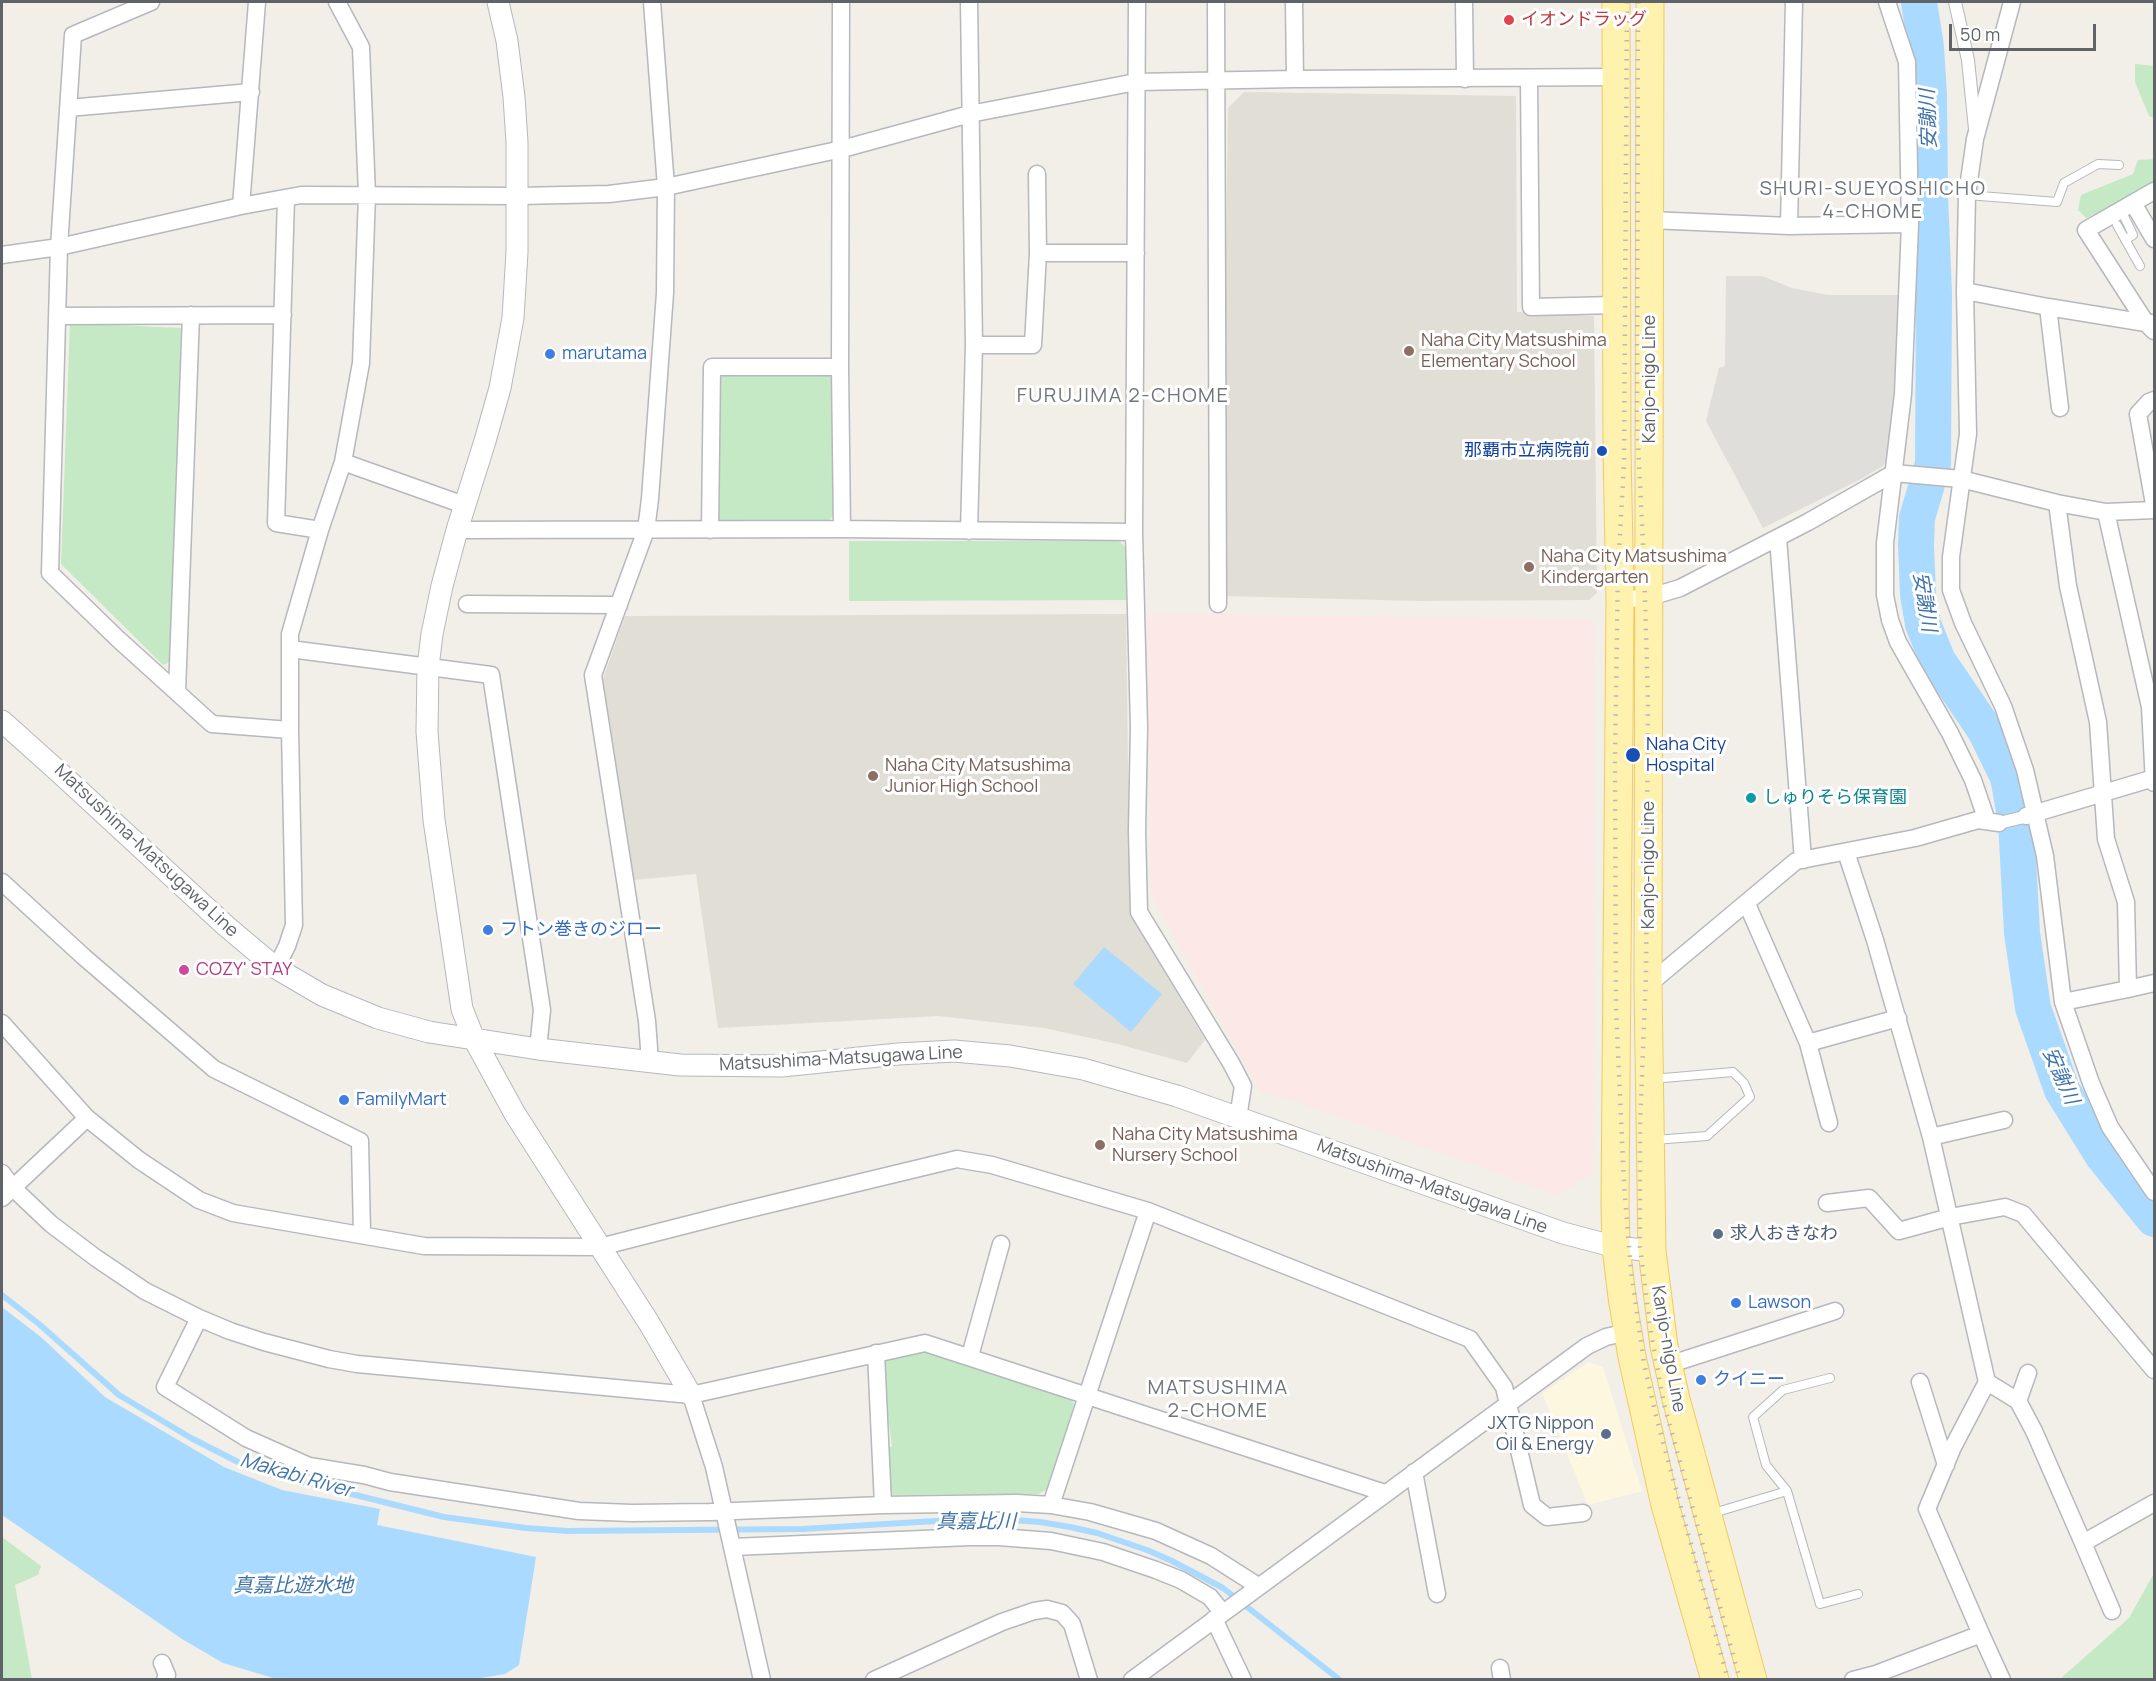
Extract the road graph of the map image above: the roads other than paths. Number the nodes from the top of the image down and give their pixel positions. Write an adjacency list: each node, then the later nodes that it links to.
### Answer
1 (151, 2): 25 (street)
2 (257, 2): 24 (street)
3 (337, 2): 33 (street)
4 (498, 2): 35 (street)
5 (652, 2): 31 (street)
6 (841, 2): 28 (street)
7 (969, 2): 26 (street)
8 (1137, 2): 23 (street)
9 (1216, 2): 22 (street)
10 (1294, 2): 19 (street)
11 (1464, 2): 20 (street)
12 (1616, 2): 18 (main road, Kanjo-nigo Line)
13 (1650, 2): 39 (main road, Kanjo-nigo Line)
14 (1794, 2): 41 (street)
15 (1887, 2): 40 (street)
16 (1955, 2): 27 (street)
17 (2012, 2): 27 (street)
18 (1616, 77): 21 (street); 50 (main road, Kanjo-nigo Line)
19 (1295, 79): 20 (street); 22 (street)
20 (1465, 79): 21 (street)
21 (1529, 79): 50 (street)
22 (1215, 81): 23 (street); 79 (street)
23 (1136, 82): 26 (street); 46 (street)
24 (251, 92): 25 (street); 37 (street)
25 (68, 108): 44 (street)
26 (970, 114): 28 (street); 56 (street)
27 (1975, 139): 34 (street)
28 (842, 148): 31 (street); 57 (street)
29 (2120, 165): 34 (lane)
30 (1037, 174): 45 (street)
31 (666, 187): 35 (street); 71 (street)
32 (2154, 191): 38 (street)
33 (367, 195): 35 (street); 36 (street); 60 (street)
34 (1967, 195): 49 (street)
35 (518, 196): 65 (street)
36 (286, 198): 37 (street); 53 (street)
37 (241, 206): 44 (street)
38 (2124, 213): 42 (street); 43 (lane); 43 (lane); 55 (street)
39 (1650, 220): 41 (street); 76 (main road, Kanjo-nigo Line)
40 (1910, 224): 41 (street); 61 (street)
41 (1789, 226)
42 (2154, 239)
43 (2125, 240): 48 (lane)
44 (59, 247): 47 (street); 54 (street)
45 (1038, 253): 46 (street); 56 (street)
46 (1136, 253): 74 (street)
47 (2, 255)
48 (2140, 266)
49 (1965, 291): 51 (street); 62 (street)
50 (1616, 305): 77 (main road, Kanjo-nigo Line)
51 (2048, 307): 55 (street); 59 (street)
52 (191, 315): 53 (street); 54 (street); 83 (street)
53 (283, 315): 69 (street)
54 (58, 316): 83 (street)
55 (2152, 326)
56 (974, 345): 73 (street)
57 (840, 367): 68 (street); 72 (street)
58 (2154, 400): 64 (street)
59 (2060, 408)
60 (343, 462): 65 (street); 69 (street)
61 (1894, 473): 62 (street); 75 (street); 89 (street)
62 (1956, 478): 63 (street); 88 (street)
63 (2057, 503): 67 (street); 87 (street)
64 (2154, 504)
65 (464, 505): 70 (street)
66 (2154, 510): 67 (street)
67 (2106, 512): 86 (street)
68 (842, 529): 72 (street); 73 (street)
69 (320, 530): 81 (street)
70 (457, 530): 71 (street); 82 (street)
71 (646, 530): 72 (street); 80 (street)
72 (710, 530)
73 (969, 531): 74 (street)
74 (1134, 532): 107 (street)
75 (1778, 538): 76 (street); 91 (street)
76 (1650, 597): 77 (street); 96 (main road, Kanjo-nigo Line)
77 (1620, 600): 121 (main road, Kanjo-nigo Line)
78 (467, 604): 80 (street)
79 (1218, 604)
80 (620, 605): 104 (street)
81 (290, 649): 82 (street); 85 (street)
82 (428, 667): 101 (street); 103 (street)
83 (177, 692): 85 (street)
84 (2, 721): 94 (street, Matsushima-Matsugawa Line)
85 (290, 730): 94 (street)
86 (2154, 780): 87 (street)
87 (2103, 794): 88 (street); 97 (street)
88 (2029, 816): 89 (street); 98 (street)
89 (1993, 822): 90 (street)
90 (1846, 852): 91 (street); 99 (street)
91 (1803, 860): 93 (street)
92 (2, 882): 118 (street)
93 (1747, 904): 96 (street); 102 (street)
94 (276, 968): 101 (street, Matsushima-Matsugawa Line)
95 (2154, 983): 97 (street)
96 (1648, 985): 105 (main road, Kanjo-nigo Line)
97 (2128, 989): 98 (street)
98 (2063, 1002): 113 (street)
99 (1898, 1018): 102 (street); 110 (street)
100 (2, 1023): 106 (street)
101 (474, 1039): 103 (street, Matsushima-Matsugawa Line); 120 (street)
102 (1808, 1042): 109 (street)
103 (538, 1049): 104 (street, Matsushima-Matsugawa Line)
104 (650, 1062): 107 (street, Matsushima-Matsugawa Line)
105 (1649, 1080): 111 (main road, Kanjo-nigo Line); 111 (lane)
106 (87, 1118): 114 (street); 118 (street)
107 (1238, 1118): 121 (street, Matsushima-Matsugawa Line)
108 (2004, 1120): 110 (street)
109 (1829, 1123)
110 (1931, 1137): 117 (street)
111 (1650, 1140): 122 (main road, Kanjo-nigo Line)
112 (2, 1173): 114 (street)
113 (2154, 1190)
114 (7, 1192): 124 (street)
115 (1827, 1203): 117 (street)
116 (1148, 1211): 120 (street); 135 (street); 137 (street)
117 (1950, 1217): 129 (street); 133 (street)
118 (362, 1234): 120 (street)
119 (1000, 1244): 127 (street)
120 (600, 1247): 134 (street)
121 (1616, 1247): 122 (street, Matsushima-Matsugawa Line); 125 (main road, Kanjo-nigo Line)
122 (1652, 1251): 128 (main road, Kanjo-nigo Line)
123 (1835, 1311): 128 (street)
124 (199, 1318): 134 (street); 147 (street)
125 (1627, 1332): 137 (street); 161 (main road, Kanjo-nigo Line)
126 (876, 1353): 127 (street); 134 (street); 143 (street)
127 (970, 1356): 135 (street)
128 (1668, 1365): 146 (main road, Kanjo-nigo Line)
129 (2154, 1370)
130 (2028, 1373): 136 (street)
131 (1830, 1378): 140 (lane)
132 (1920, 1382): 138 (street)
133 (1987, 1382): 136 (street); 138 (street)
134 (691, 1395): 147 (street)
135 (1086, 1396): 141 (street); 144 (street)
136 (2018, 1401): 148 (street)
137 (1508, 1404): 139 (street); 145 (street)
138 (1946, 1465): 155 (street)
139 (1414, 1472): 141 (street); 151 (street)
140 (1787, 1491): 146 (lane); 152 (lane)
141 (1385, 1493): 150 (street)
142 (2154, 1503): 148 (street)
143 (883, 1504): 144 (street); 147 (street)
144 (1051, 1504): 150 (street)
145 (1583, 1512)
146 (1707, 1515): 162 (main road, Kanjo-nigo Line)
147 (725, 1517): 149 (street)
148 (2083, 1543): 153 (street)
149 (732, 1545): 154 (street); 156 (street)
150 (1253, 1589): 154 (street)
151 (1437, 1593)
152 (1858, 1594)
153 (2112, 1611)
154 (1221, 1614): 159 (street); 160 (street)
155 (1981, 1634): 163 (street); 164 (street)
156 (762, 1679)
157 (874, 1680): 158 (street)
158 (1089, 1680)
159 (1132, 1680)
160 (1243, 1680)
161 (1715, 1680)
162 (1753, 1680)
163 (1853, 1680)
164 (2002, 1680)

